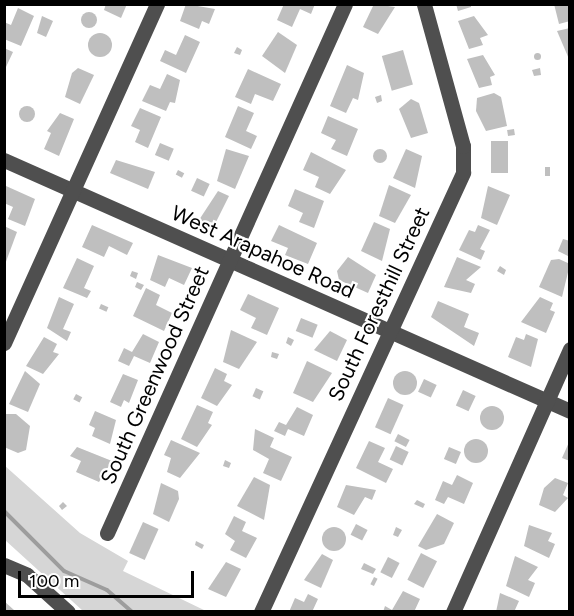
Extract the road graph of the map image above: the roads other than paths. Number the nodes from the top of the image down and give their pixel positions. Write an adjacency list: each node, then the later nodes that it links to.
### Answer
1 (157, 4): 5 (street)
2 (345, 4): 6 (street, South Greenwood Street)
3 (424, 4): 7 (street, South Foresthill Street)
4 (4, 160): 5 (street, West Arapahoe Road)
5 (73, 191): 6 (street, West Arapahoe Road); 8 (street)
6 (230, 260): 7 (street, West Arapahoe Road); 12 (street, South Greenwood Street)
7 (390, 332): 10 (street, West Arapahoe Road); 15 (street, South Foresthill Street)
8 (4, 344)
9 (570, 349): 10 (street)
10 (546, 401): 11 (street, West Arapahoe Road); 16 (street)
11 (570, 411)
12 (107, 533)
13 (4, 565): 14 (street)
14 (68, 612)
15 (261, 612)
16 (453, 612)

